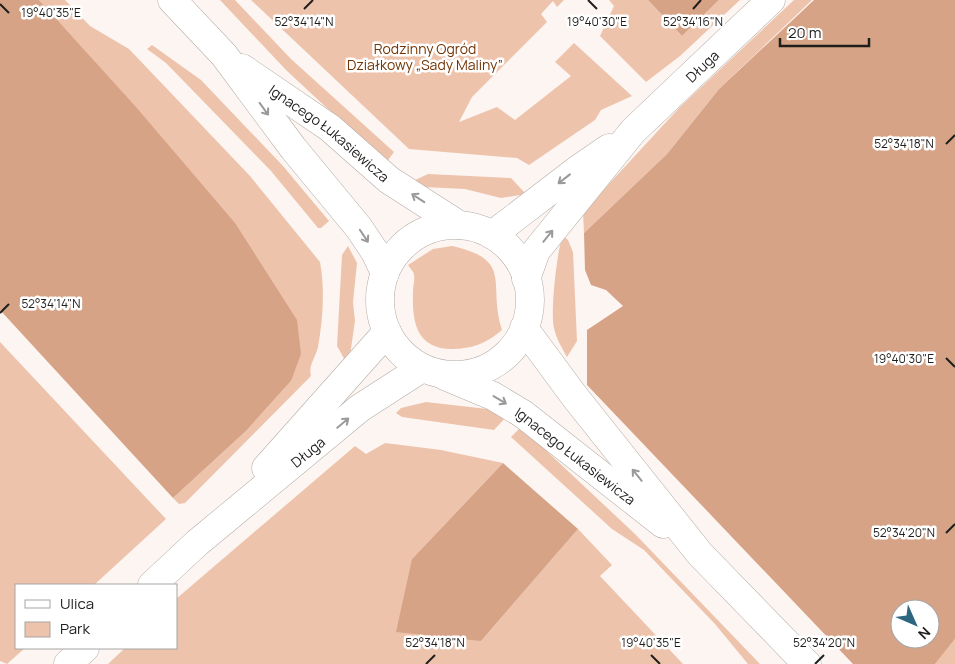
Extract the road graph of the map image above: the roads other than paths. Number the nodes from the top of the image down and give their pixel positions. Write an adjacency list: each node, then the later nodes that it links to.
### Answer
1 (172, 0): 3 (main road, Ignacego Łukasiewicza)
2 (772, 0): 4 (main road, Długa)
3 (224, 55): 5 (main road, Ignacego Łukasiewicza, one-way to 3); 7 (main road, Ignacego Łukasiewicza, one-way to 7)
4 (633, 131): 6 (main road, one-way to 6); 8 (main road, one-way to 4)
5 (459, 225): 6 (main road); 7 (main road)
6 (492, 235): 8 (main road)
7 (385, 273): 10 (main road)
8 (526, 278): 9 (main road)
9 (524, 328): 11 (main road); 13 (main road, Ignacego Łukasiewicza, one-way to 9)
10 (387, 332): 11 (main road); 12 (main road, Długa)
11 (431, 370): 12 (main road, Długa, one-way to 11); 13 (main road, Ignacego Łukasiewicza, one-way to 13)
12 (197, 543): 14 (main road, Długa)
13 (700, 554): 17 (main road, Ignacego Łukasiewicza)
14 (153, 584)
15 (84, 649): 16 (main road)
16 (68, 664)
17 (807, 664)

